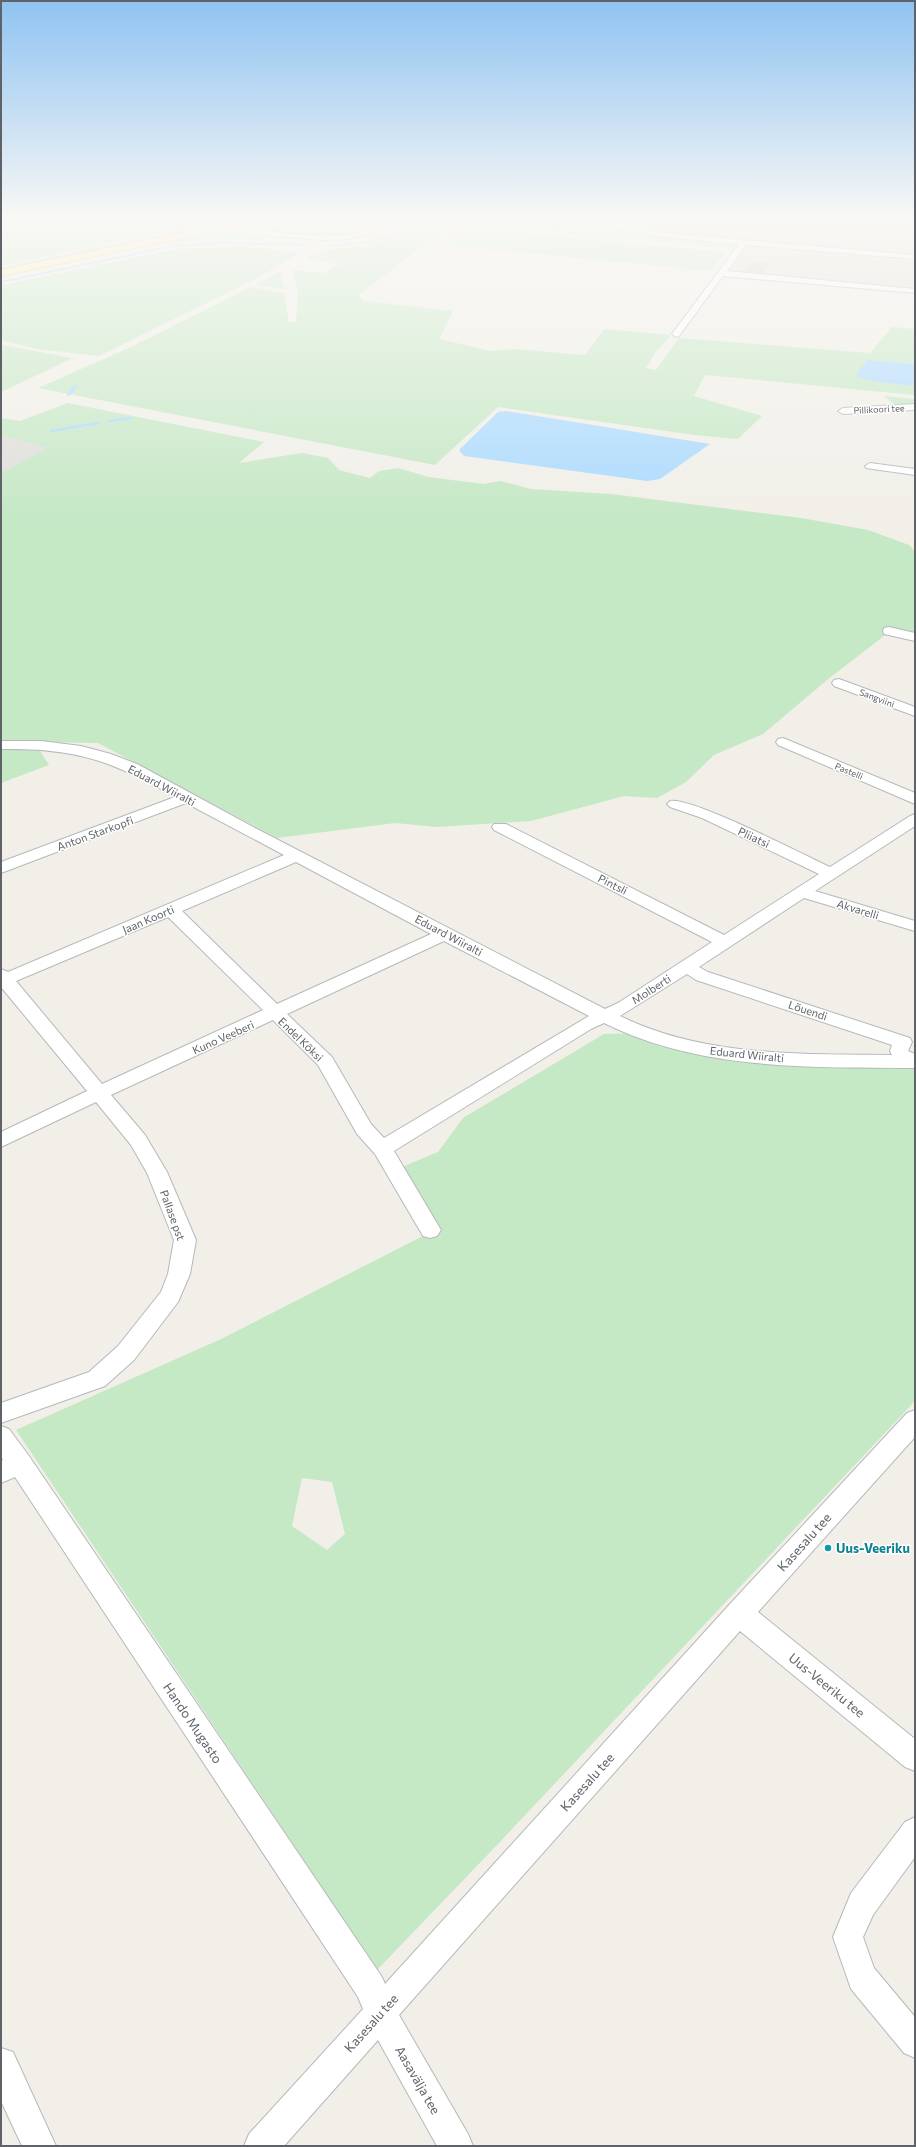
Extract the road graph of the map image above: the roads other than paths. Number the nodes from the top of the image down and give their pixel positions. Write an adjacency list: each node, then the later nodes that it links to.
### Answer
1 (687, 319): 2 (street)
2 (676, 334)
3 (915, 407): 4 (street, Pillikoori tee)
4 (843, 410)
5 (870, 466): 6 (street)
6 (915, 472)
7 (890, 631): 8 (street)
8 (915, 637)
9 (839, 683): 10 (street, Sangviini)
10 (915, 712)
11 (783, 742): 14 (street, Pastelli)
12 (1, 745): 13 (street, Eduard Wiiralti)
13 (188, 797): 18 (street, Eduard Wiiralti); 19 (street, Anton Starkopfi)
14 (915, 799)
15 (675, 804): 20 (street, Pliiatsi)
16 (911, 825): 20 (street, Molberti)
17 (500, 827): 25 (street, Pintsli)
18 (295, 856): 22 (street, Jaan Koorti); 24 (street, Eduard Wiiralti)
19 (1, 868)
20 (831, 873): 21 (street, Molberti)
21 (802, 892): 23 (street, Akvarelli); 25 (street, Molberti)
22 (170, 910): 27 (street, Jaan Koorti); 28 (street, Endel Kõksi)
23 (915, 926)
24 (444, 933): 28 (street, Kuno Veeberi); 29 (street, Eduard Wiiralti)
25 (725, 942): 26 (street, Molberti)
26 (687, 966): 29 (street, Molberti); 30 (street, Lõuendi)
27 (2, 979): 31 (street, Pallase pst)
28 (274, 1013): 31 (street, Kuno Veeberi); 33 (street, Endel Kõksi)
29 (604, 1016): 30 (street, Eduard Wiiralti); 33 (street, Molberti)
30 (915, 1061)
31 (100, 1093): 32 (street, Kuno Veeberi); 35 (street, Pallase pst)
32 (1, 1140)
33 (382, 1149): 34 (street, Endel Kõksi)
34 (430, 1230)
35 (1, 1413)
36 (915, 1420): 39 (street, Kasesalu tee)
37 (1, 1436): 38 (street, Hando Mugasto)
38 (11, 1468): 42 (street, Hando Mugasto)
39 (739, 1613): 40 (street, Uus-Veeriku tee); 42 (street, Kasesalu tee)
40 (915, 1757)
41 (915, 1832): 43 (street)
42 (380, 2013): 46 (street, Kasesalu tee); 47 (street, Aasavälja tee)
43 (915, 2042)
44 (1, 2064): 45 (street)
45 (39, 2146)
46 (261, 2146)
47 (456, 2146)

